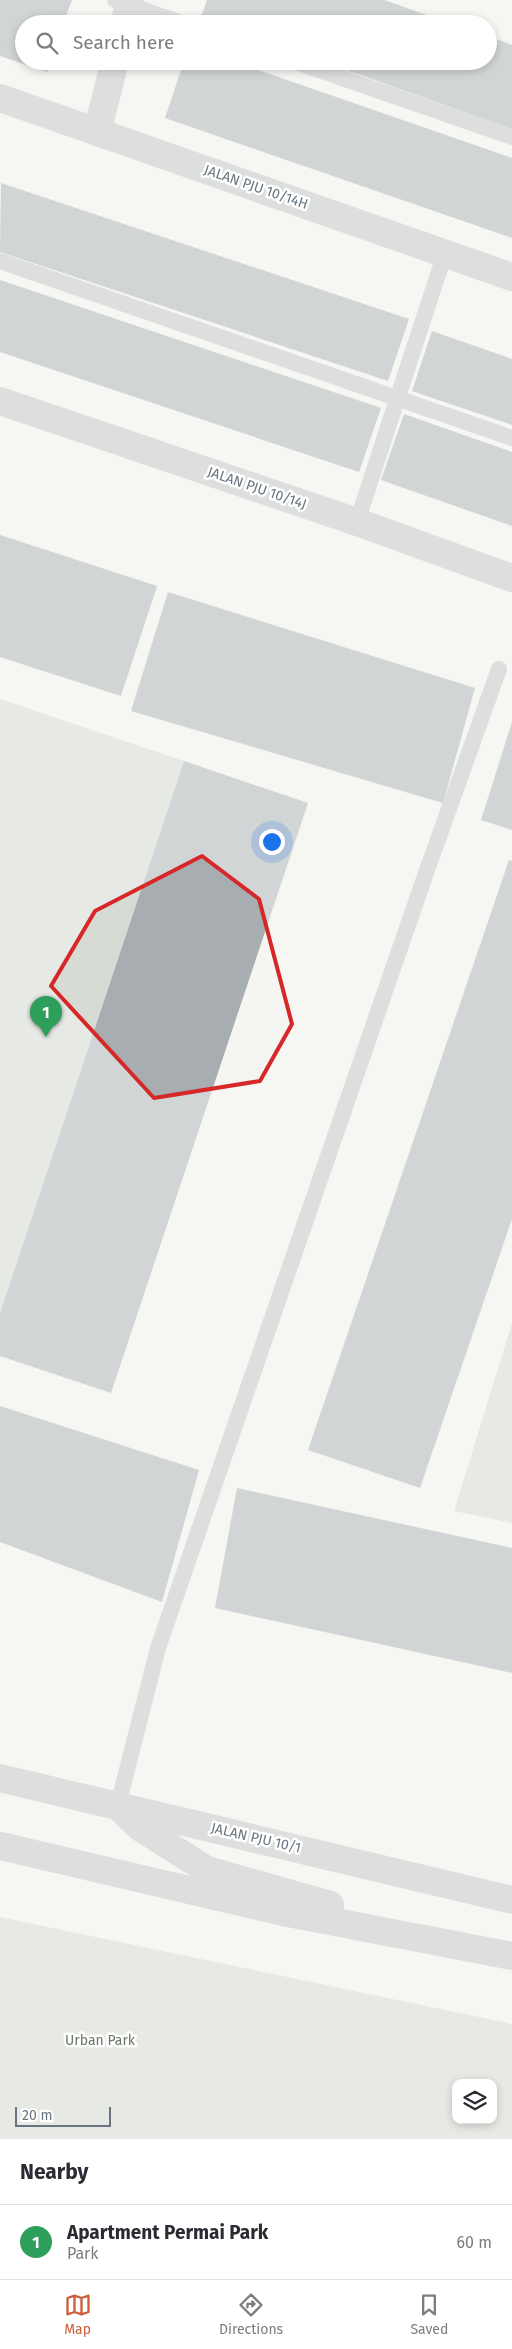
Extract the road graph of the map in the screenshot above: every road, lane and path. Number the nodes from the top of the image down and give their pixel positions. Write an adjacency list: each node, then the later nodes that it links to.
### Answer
1 (125, 7): 2 (lane)
2 (153, 15)
3 (112, 70): 6 (street)
4 (319, 70): 7 (lane)
5 (0, 98): 6 (street, JALAN PJU 10/14H)
6 (97, 132): 8 (street, JALAN PJU 10/14H)
7 (512, 137)
8 (445, 254): 10 (street, JALAN PJU 10/14H); 11 (lane)
9 (0, 261): 11 (lane)
10 (512, 277)
11 (397, 399): 13 (lane); 14 (lane)
12 (0, 401): 14 (street, JALAN PJU 10/14J)
13 (512, 438)
14 (357, 522): 15 (street, JALAN PJU 10/14J)
15 (512, 578)
16 (499, 670): 18 (lane)
17 (0, 1778): 18 (street, JALAN PJU 10/1)
18 (118, 1805): 20 (street, JALAN PJU 10/1); 21 (street)
19 (0, 1846): 21 (street)
20 (512, 1900)
21 (477, 1948): 22 (street)
22 (512, 1956)

